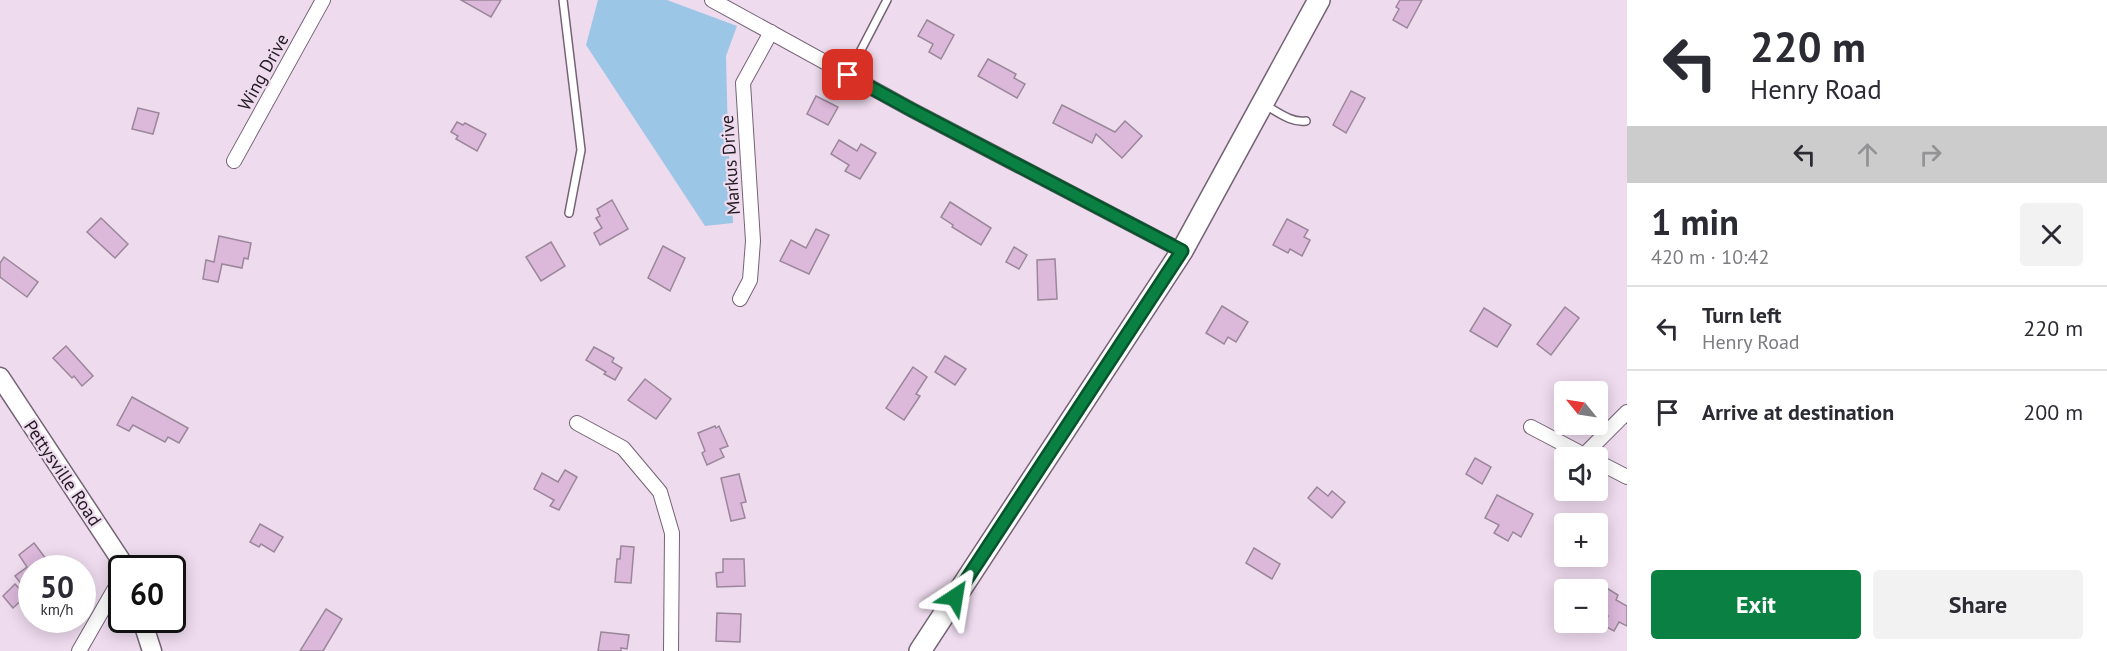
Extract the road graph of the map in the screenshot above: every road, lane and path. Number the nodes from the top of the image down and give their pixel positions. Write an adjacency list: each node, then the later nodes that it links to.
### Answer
1 (323, 0): 10 (street, Wing Drive)
2 (563, 0): 11 (lane)
3 (712, 0): 6 (street)
4 (887, 0): 7 (lane)
5 (1319, 0): 8 (main road)
6 (771, 32): 7 (street); 13 (street, Markus Drive)
7 (848, 75): 12 (street)
8 (1263, 104): 9 (lane); 12 (main road)
9 (1306, 121)
10 (234, 161)
11 (569, 213)
12 (1182, 251): 28 (main road)
13 (740, 299)
14 (0, 377): 22 (main road, Pettysville Road)
15 (1627, 412): 19 (street)
16 (577, 423): 27 (street)
17 (1531, 427): 18 (street)
18 (1570, 447)
19 (1595, 447)
20 (1608, 467): 21 (street)
21 (1627, 477)
22 (117, 555)
23 (108, 600): 25 (street)
24 (146, 633): 26 (main road)
25 (79, 651)
26 (152, 651)
27 (671, 651)
28 (920, 651)

